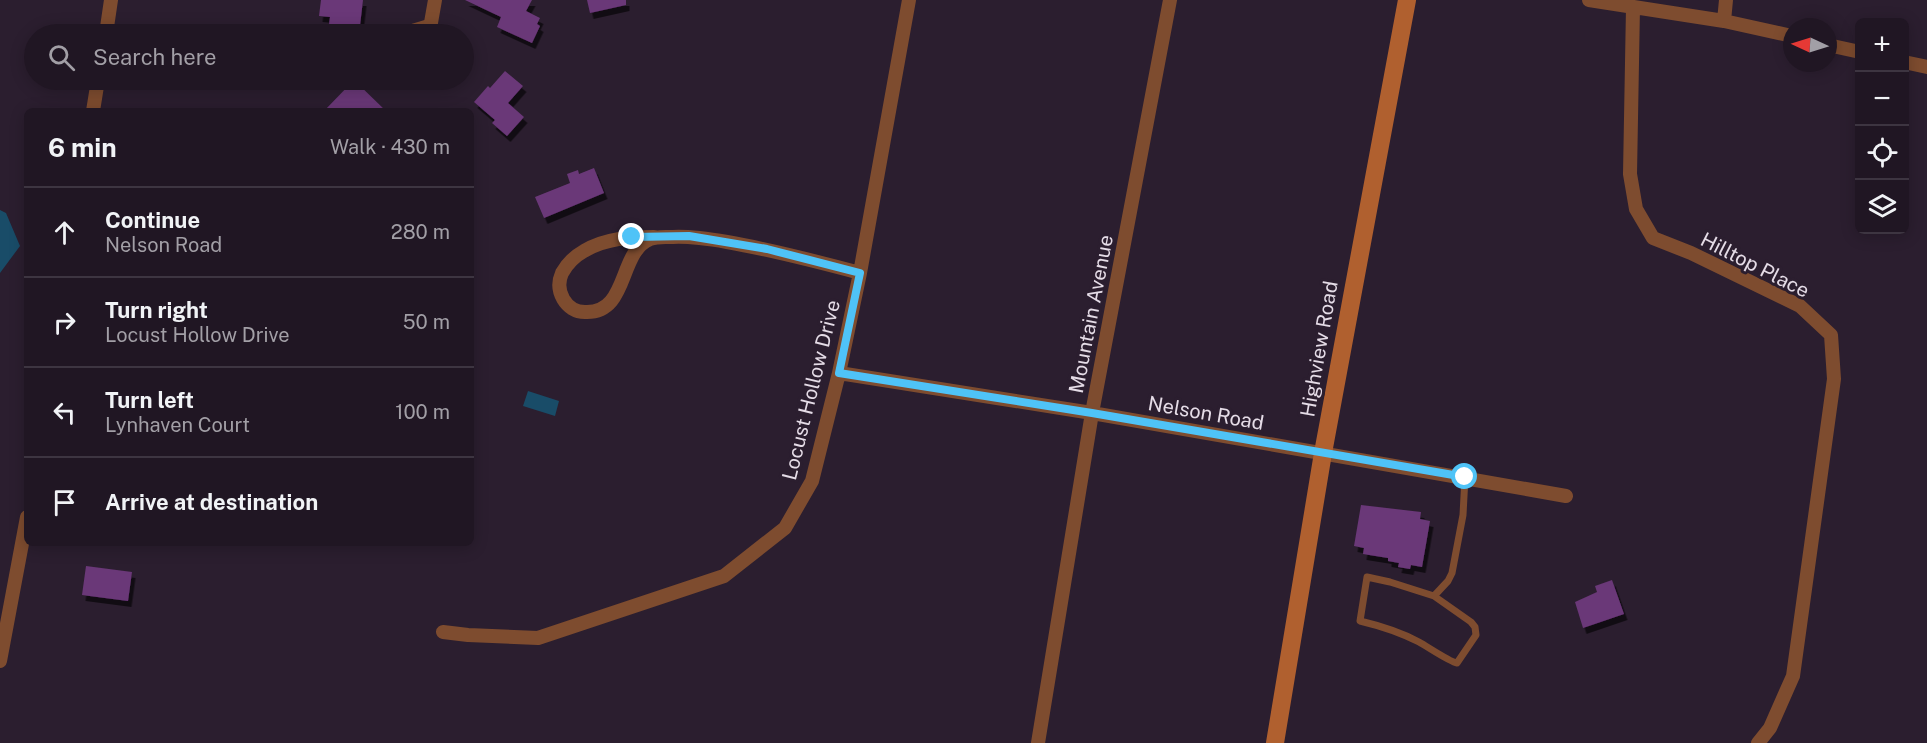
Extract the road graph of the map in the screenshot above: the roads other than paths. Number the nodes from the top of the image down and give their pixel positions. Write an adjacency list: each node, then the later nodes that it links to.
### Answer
1 (111, 0): 10 (street)
2 (435, 0): 11 (street)
3 (909, 0): 20 (street, Locust Hollow Drive)
4 (1170, 0): 22 (street, Mountain Avenue)
5 (1407, 0): 23 (street, Highview Road)
6 (1589, 0): 8 (street)
7 (1726, 0): 9 (street)
8 (1633, 7): 9 (street); 33 (street, Hilltop Place)
9 (1724, 21): 12 (street)
10 (107, 24)
11 (432, 24)
12 (1783, 34)
13 (1837, 47): 14 (street)
14 (1855, 51)
15 (1909, 63): 16 (street)
16 (1927, 67)
17 (96, 90): 18 (street)
18 (93, 108)
19 (654, 237): 19 (street); 20 (street)
20 (860, 273): 21 (street, Locust Hollow Drive)
21 (839, 373): 22 (street, Nelson Road); 28 (street, Locust Hollow Drive)
22 (1092, 413): 23 (street, Nelson Road); 31 (street, Mountain Avenue)
23 (1323, 453): 24 (street, Nelson Road); 32 (street, Highview Road)
24 (1465, 477): 25 (street, Nelson Road); 27 (lane)
25 (1566, 496)
26 (24, 531): 29 (street)
27 (1434, 597): 27 (lane)
28 (443, 632)
29 (2, 634): 30 (street)
30 (0, 661)
31 (1038, 743)
32 (1275, 743)
33 (1758, 743)

